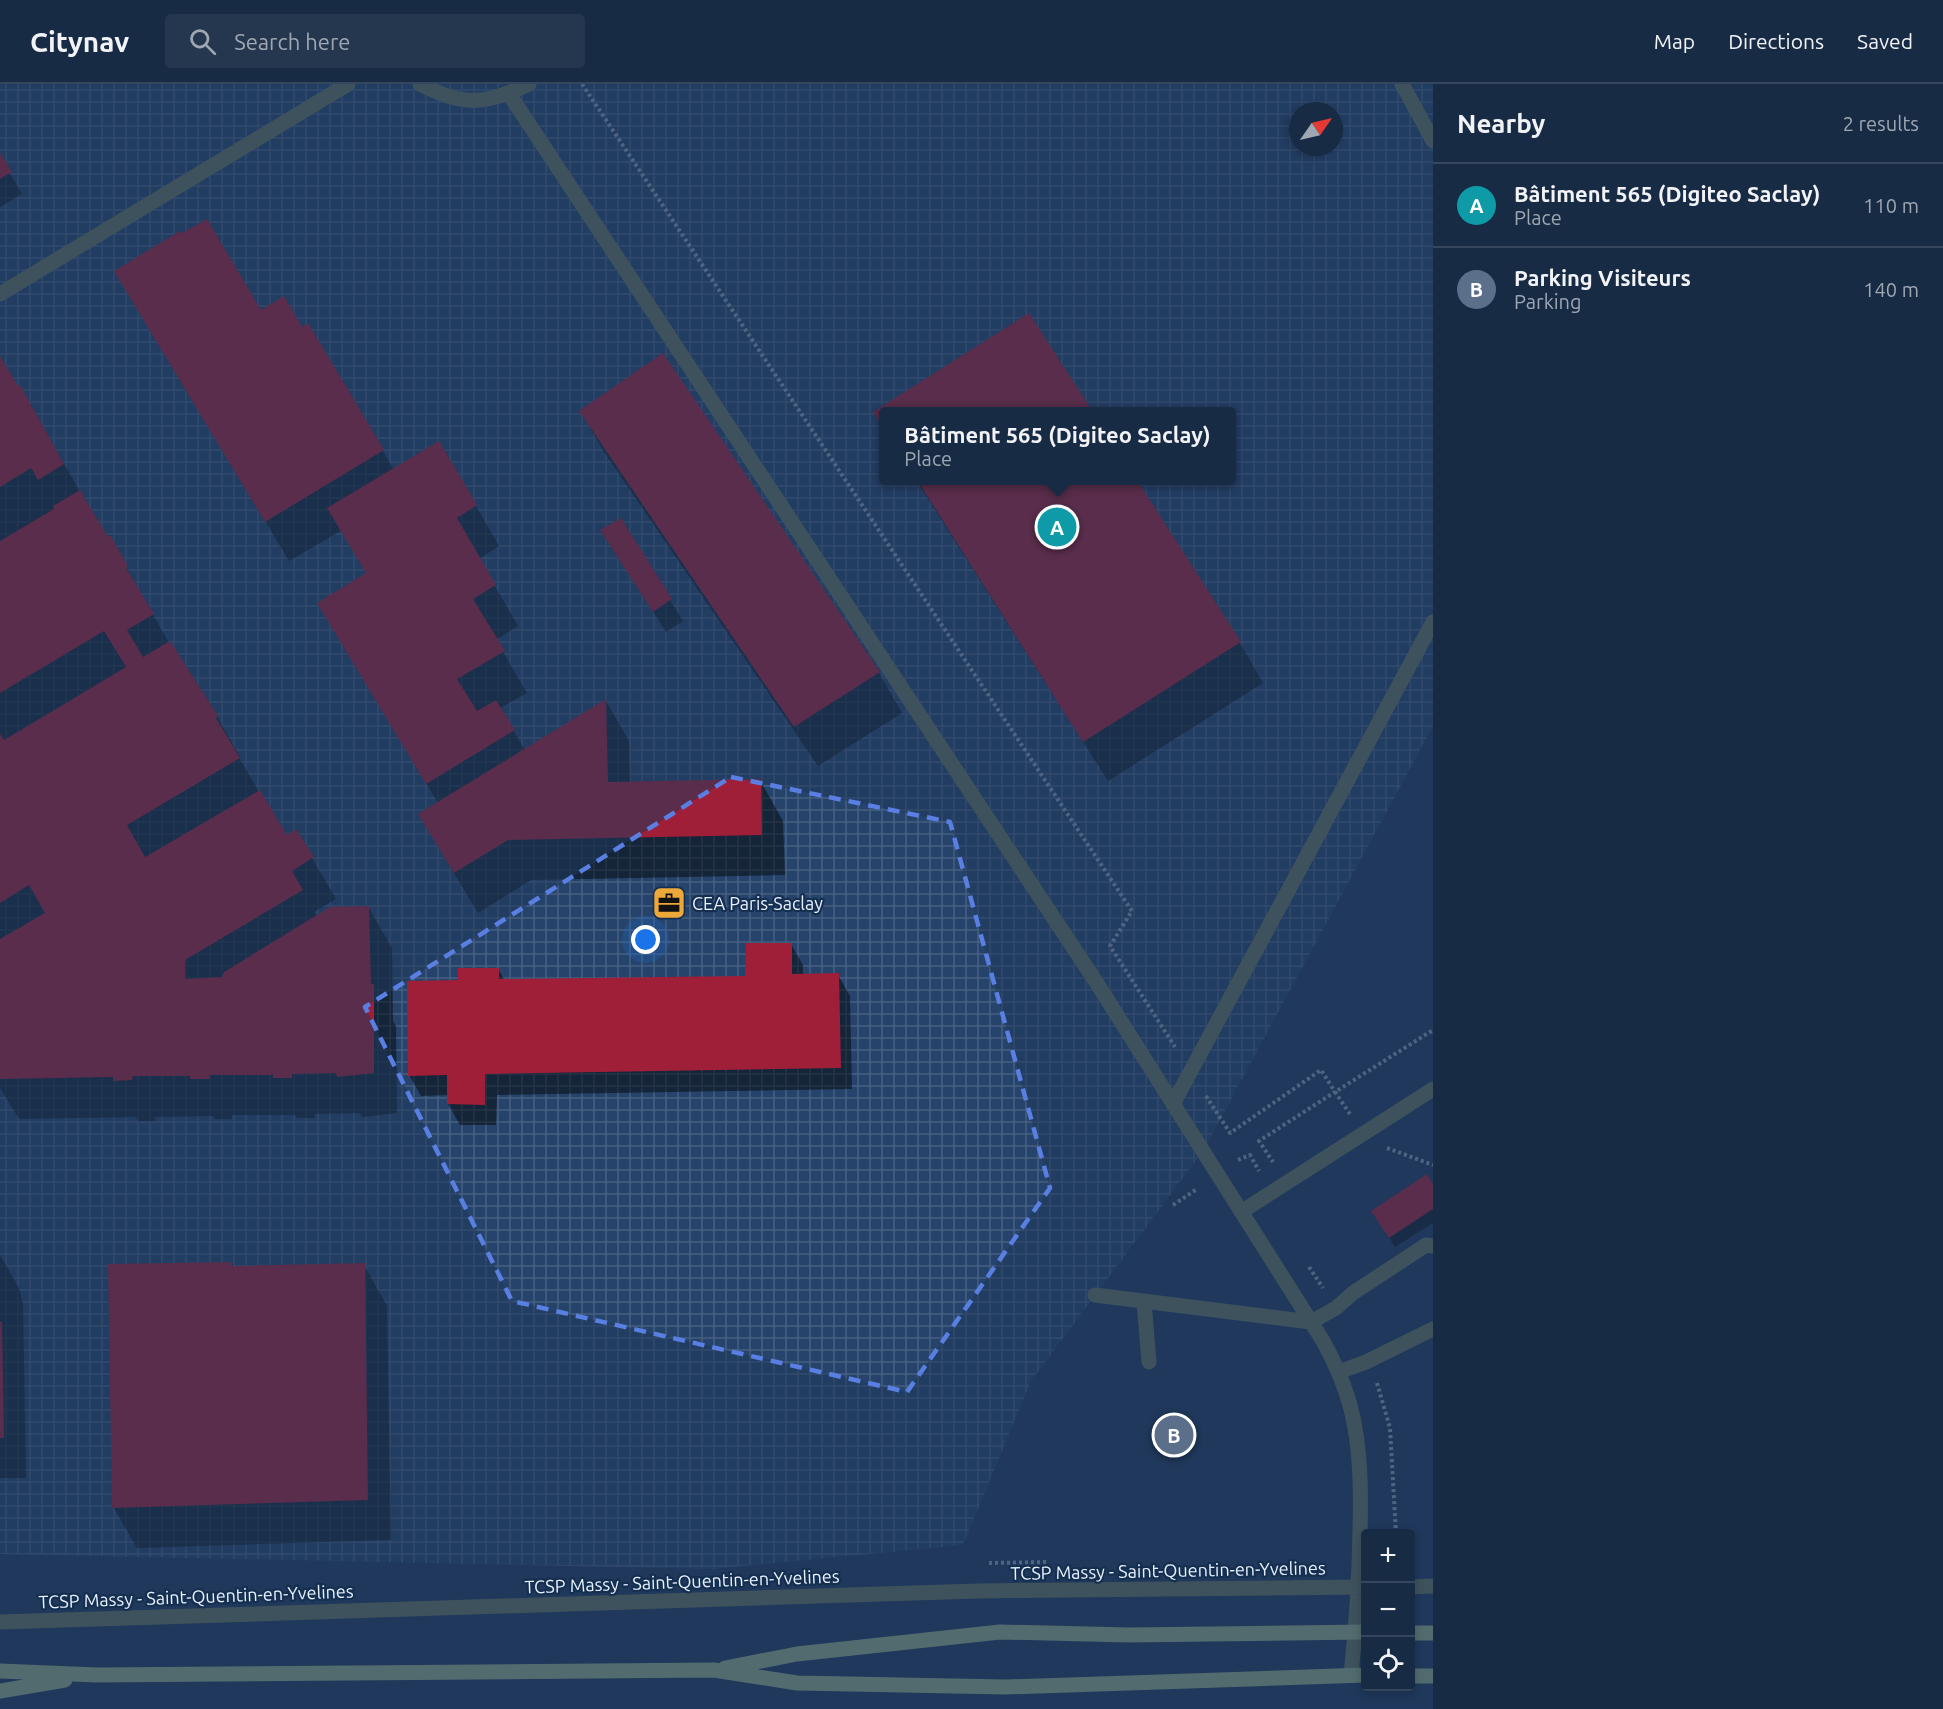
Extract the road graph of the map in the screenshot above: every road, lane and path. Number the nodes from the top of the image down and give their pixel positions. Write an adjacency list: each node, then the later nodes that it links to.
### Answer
1 (348, 84): 8 (lane)
2 (420, 84): 6 (lane)
3 (529, 84): 6 (lane)
4 (582, 84): 10 (path)
5 (1402, 84): 7 (lane)
6 (509, 94): 12 (lane)
7 (1433, 141)
8 (0, 293)
9 (1433, 622): 10 (lane)
10 (1190, 1071): 12 (lane); 13 (path)
11 (1433, 1089): 17 (lane)
12 (1173, 1104): 15 (lane)
13 (1279, 1172)
14 (1261, 1173): 15 (path)
15 (1217, 1175): 16 (path); 17 (lane)
16 (1173, 1205)
17 (1241, 1212): 21 (lane)
18 (1433, 1246): 21 (lane)
19 (1095, 1294): 20 (lane)
20 (1144, 1301): 21 (lane); 23 (lane)
21 (1311, 1322): 24 (lane)
22 (1433, 1329): 24 (lane)
23 (1149, 1362)
24 (1339, 1372): 25 (lane)
25 (1362, 1583)
26 (1361, 1587): 29 (lane, TCSP Massy - Saint-Quentin-en-Yvelines)
27 (1415, 1587): 28 (lane)
28 (1433, 1587)
29 (0, 1622)
30 (1361, 1632): 33 (main road); 36 (lane)
31 (1415, 1633): 32 (main road)
32 (1433, 1633)
33 (714, 1670): 35 (main road); 36 (main road)
34 (0, 1671): 35 (main road)
35 (97, 1675): 39 (main road)
36 (1358, 1675)
37 (1415, 1676): 38 (main road)
38 (1433, 1676)
39 (0, 1691)

